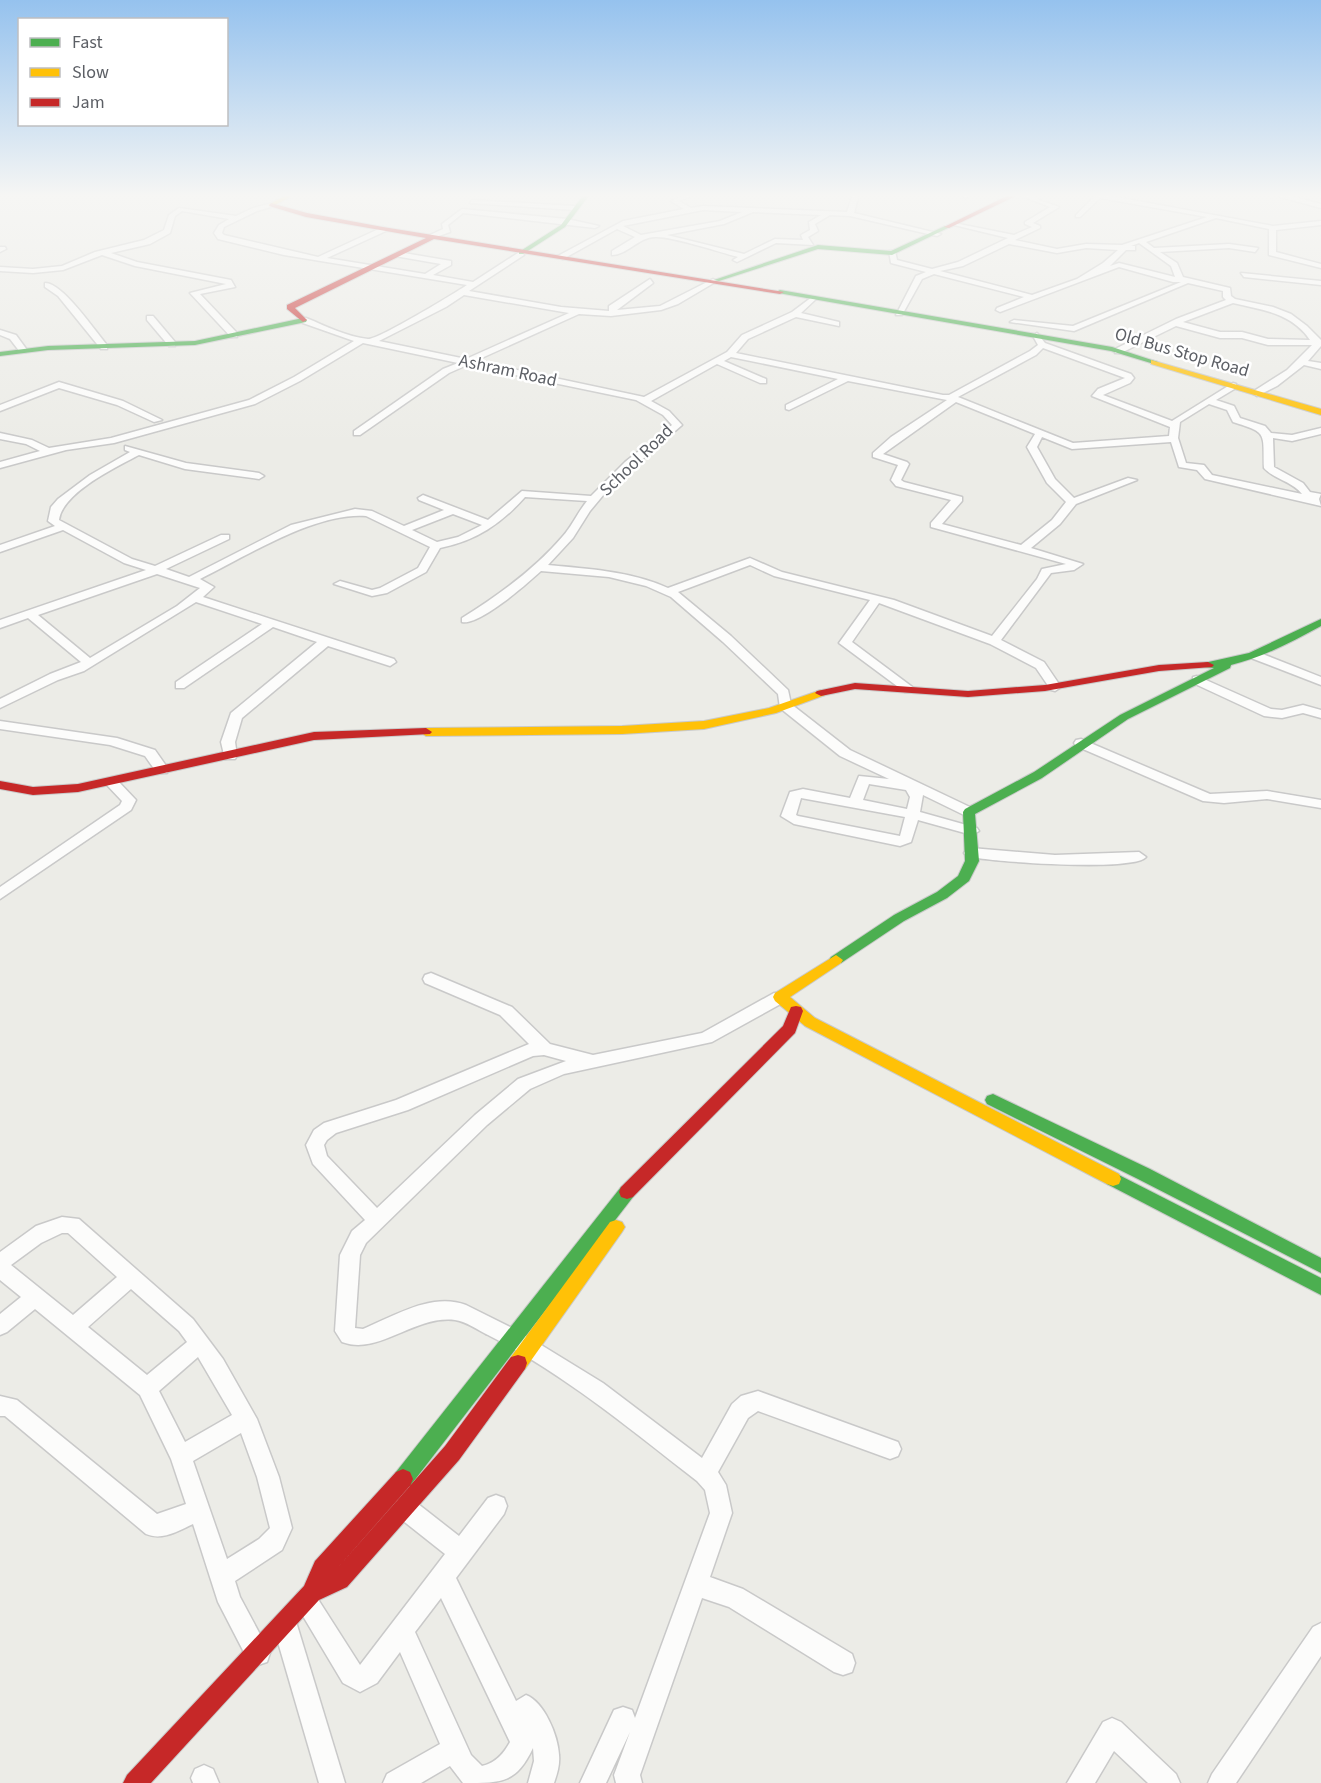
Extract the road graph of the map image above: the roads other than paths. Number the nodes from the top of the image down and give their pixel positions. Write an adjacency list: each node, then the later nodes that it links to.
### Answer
1 (203, 277): 37 (street)
2 (352, 277): 32 (street)
3 (433, 277): 19 (street)
4 (484, 277): 19 (street)
5 (679, 277): 17 (street)
6 (680, 277): 17 (street)
7 (722, 277): 17 (street)
8 (959, 277): 23 (street)
9 (1085, 277): 23 (street)
10 (1163, 277): 16 (street)
11 (1182, 277): 16 (street)
12 (1240, 277): 21 (street)
13 (1285, 277): 18 (street)
14 (919, 278): 30 (street)
15 (650, 280): 27 (street)
16 (1184, 280): 21 (street); 33 (street)
17 (709, 282): 24 (street, Old Bus Stop Road); 27 (street)
18 (1321, 283)
19 (473, 284): 22 (street)
20 (48, 285): 42 (street)
21 (1227, 290): 25 (street)
22 (462, 292): 28 (street); 38 (street)
23 (1032, 297): 26 (street)
24 (813, 301): 29 (street); 30 (street, Old Bus Stop Road)
25 (1232, 301): 34 (street); 40 (street)
26 (1000, 310)
27 (613, 312): 28 (street)
28 (576, 313): 47 (street)
29 (795, 314): 35 (street); 46 (street)
30 (899, 314): 39 (street, Old Bus Stop Road)
31 (150, 318): 41 (street)
32 (303, 320): 37 (street); 38 (street, Ashram Road)
33 (1014, 322)
34 (1175, 323): 40 (street); 44 (street)
35 (836, 324)
36 (0, 332): 43 (street)
37 (234, 335): 41 (street)
38 (367, 340): 47 (street, Ashram Road); 69 (street)
39 (1040, 341): 44 (street, Old Bus Stop Road); 55 (street); 62 (street)
40 (1318, 343): 49 (street)
41 (172, 344): 42 (street)
42 (104, 347): 43 (street)
43 (23, 350): 45 (street)
44 (1118, 351): 53 (street, Old Bus Stop Road)
45 (0, 354)
46 (730, 354): 48 (street); 51 (street)
47 (470, 361): 56 (street, Ashram Road); 64 (street)
48 (717, 361): 52 (street); 56 (street)
49 (1303, 362): 50 (street); 54 (street)
50 (1321, 366)
51 (849, 377): 55 (street); 58 (street)
52 (763, 381)
53 (1233, 386): 54 (street, Old Bus Stop Road); 57 (street)
54 (1257, 393): 60 (street, Old Bus Stop Road)
55 (953, 398): 65 (street); 86 (street)
56 (644, 401): 77 (street, School Road)
57 (1208, 401): 62 (street); 66 (street)
58 (789, 407)
59 (0, 408): 61 (street)
60 (1321, 412)
61 (157, 420)
62 (1174, 425): 68 (street)
63 (1321, 431): 66 (street)
64 (357, 433)
65 (1039, 435): 68 (street); 78 (street)
66 (1268, 435): 75 (street)
67 (0, 436): 70 (street)
68 (1173, 439): 79 (street)
69 (111, 441): 70 (street); 71 (street)
70 (49, 452): 72 (street)
71 (137, 452): 73 (street); 82 (street)
72 (2, 464)
73 (259, 476)
74 (1132, 480): 78 (street)
75 (1321, 496)
76 (423, 498): 80 (street)
77 (596, 500): 81 (street); 88 (street)
78 (1072, 502): 86 (street)
79 (1321, 503)
80 (453, 510): 81 (street); 83 (street)
81 (491, 525): 85 (street)
82 (62, 527): 87 (street); 89 (street)
83 (404, 530): 85 (street); 90 (street)
84 (225, 537): 89 (street)
85 (436, 546): 91 (street)
86 (1024, 548): 101 (street)
87 (0, 549)
88 (539, 567): 92 (street); 96 (street)
89 (154, 571): 90 (street); 95 (street)
90 (191, 581): 93 (street)
91 (340, 584)
92 (667, 592): 94 (street); 112 (street)
93 (195, 598): 98 (street); 104 (street)
94 (877, 598): 101 (street); 110 (street)
95 (30, 614): 99 (street); 104 (street)
96 (466, 620)
97 (1321, 622): 102 (street)
98 (271, 623): 100 (street); 108 (street)
99 (0, 624)
100 (326, 641): 103 (street); 116 (street)
101 (994, 641): 109 (street)
102 (1255, 655): 105 (street); 107 (street)
103 (390, 662)
104 (89, 663): 111 (street)
105 (1232, 663): 106 (street); 109 (street)
106 (1197, 680): 113 (street); 115 (street)
107 (1321, 681)
108 (180, 685)
109 (1055, 687): 110 (street)
110 (909, 689): 112 (street)
111 (0, 704)
112 (785, 705): 116 (street); 122 (street)
113 (1321, 714)
114 (0, 725): 117 (street)
115 (1082, 744): 121 (street); 122 (street)
116 (230, 756): 117 (street)
117 (162, 770): 118 (street)
118 (112, 783): 119 (street); 127 (street)
119 (0, 785)
120 (855, 803): 123 (street); 123 (street); 123 (street)
121 (1321, 804)
122 (969, 812): 124 (street)
123 (911, 814): 124 (street)
124 (972, 831): 125 (street)
125 (971, 853): 126 (street); 129 (street)
126 (1139, 857)
127 (0, 894)
128 (431, 979): 131 (street)
129 (780, 997): 130 (street); 132 (street)
130 (796, 1011): 133 (street); 138 (street); 141 (street)
131 (544, 1049): 132 (street); 134 (street)
132 (594, 1061): 134 (street)
133 (647, 1174): 135 (street); 136 (street)
134 (377, 1220): 146 (street)
135 (589, 1239): 136 (street); 146 (street)
136 (602, 1246): 146 (street)
137 (0, 1263): 140 (street)
138 (1321, 1266)
139 (0, 1268): 142 (street)
140 (131, 1277): 144 (street); 145 (street)
141 (1321, 1287)
142 (34, 1297): 143 (street); 144 (street)
143 (0, 1326)
144 (73, 1328): 147 (street)
145 (200, 1343): 147 (street); 149 (street)
146 (521, 1343): 150 (street); 152 (street); 154 (street)
147 (147, 1388): 153 (street)
148 (0, 1406): 157 (street)
149 (246, 1419): 153 (street); 159 (street)
150 (435, 1441): 152 (street); 162 (street)
151 (890, 1449): 154 (street)
152 (452, 1454): 156 (street)
153 (181, 1456): 157 (street)
154 (705, 1474): 161 (street)
155 (496, 1506): 158 (street)
156 (405, 1508): 158 (street); 162 (street)
157 (199, 1510): 159 (street)
158 (461, 1552): 160 (street)
159 (221, 1576): 166 (street)
160 (443, 1577): 164 (street); 171 (street)
161 (696, 1584): 167 (street); 177 (street)
162 (309, 1597): 163 (street); 164 (street)
163 (285, 1625): 166 (street); 173 (street)
164 (402, 1630): 170 (street)
165 (1321, 1635): 180 (street)
166 (258, 1653): 172 (street)
167 (843, 1663)
168 (526, 1707): 175 (street)
169 (623, 1719): 176 (street)
170 (455, 1749): 171 (street); 174 (street)
171 (472, 1778)
172 (135, 1783)
173 (332, 1783)
174 (396, 1783)
175 (541, 1783)
176 (593, 1783)
177 (628, 1783)
178 (1080, 1783): 179 (street)
179 (1167, 1783)
180 (1221, 1783)

